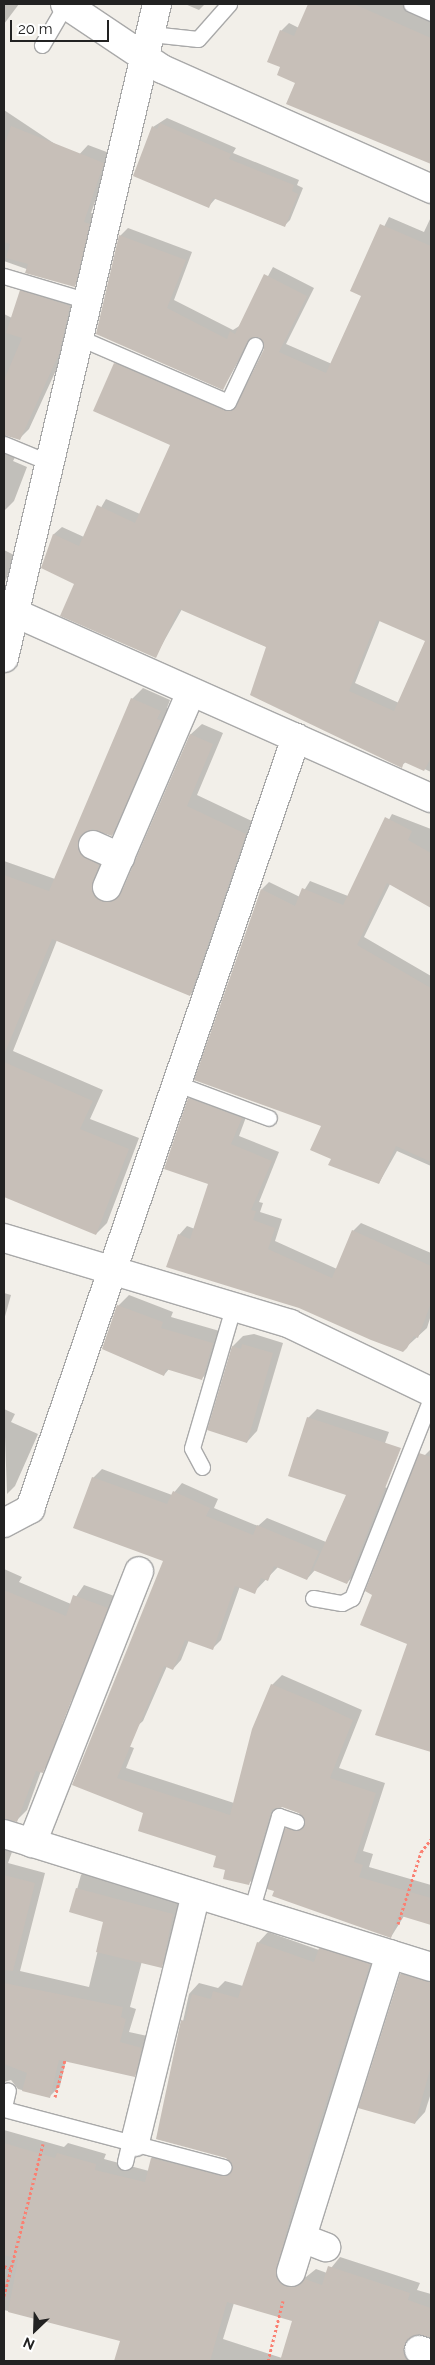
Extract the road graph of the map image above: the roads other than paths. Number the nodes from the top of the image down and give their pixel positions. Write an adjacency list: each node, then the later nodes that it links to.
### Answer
1 (65, 4): 6 (lane); 7 (street)
2 (158, 4): 7 (street)
3 (229, 4): 7 (lane)
4 (412, 4): 5 (lane)
5 (431, 13)
6 (42, 45)
7 (148, 46): 8 (street); 10 (street)
8 (431, 189)
9 (4, 276): 10 (lane)
10 (88, 301): 11 (street)
11 (80, 338): 12 (lane); 14 (street)
12 (255, 345)
13 (4, 444): 14 (lane)
14 (50, 462): 15 (street)
15 (9, 610): 16 (street); 17 (street)
16 (4, 658)
17 (191, 692): 18 (street); 21 (street)
18 (296, 738): 19 (street); 23 (street)
19 (431, 798)
20 (94, 845): 21 (street)
21 (120, 857): 22 (street)
22 (107, 887)
23 (175, 1083): 24 (lane); 26 (street)
24 (269, 1118)
25 (4, 1238): 26 (street)
26 (109, 1272): 27 (street); 31 (street)
27 (234, 1308): 28 (street); 30 (lane)
28 (431, 1392)
29 (431, 1398): 33 (lane)
30 (202, 1467)
31 (4, 1523)
32 (139, 1571): 36 (street)
33 (313, 1598)
34 (296, 1822): 38 (lane)
35 (4, 1834): 36 (street)
36 (32, 1843): 37 (street)
37 (196, 1894): 38 (street); 43 (street)
38 (251, 1911): 39 (street)
39 (389, 1954): 40 (street); 45 (street)
40 (431, 1967)
41 (8, 2090): 42 (lane)
42 (4, 2108): 43 (lane)
43 (130, 2148): 44 (lane)
44 (223, 2167)
45 (290, 2272)

